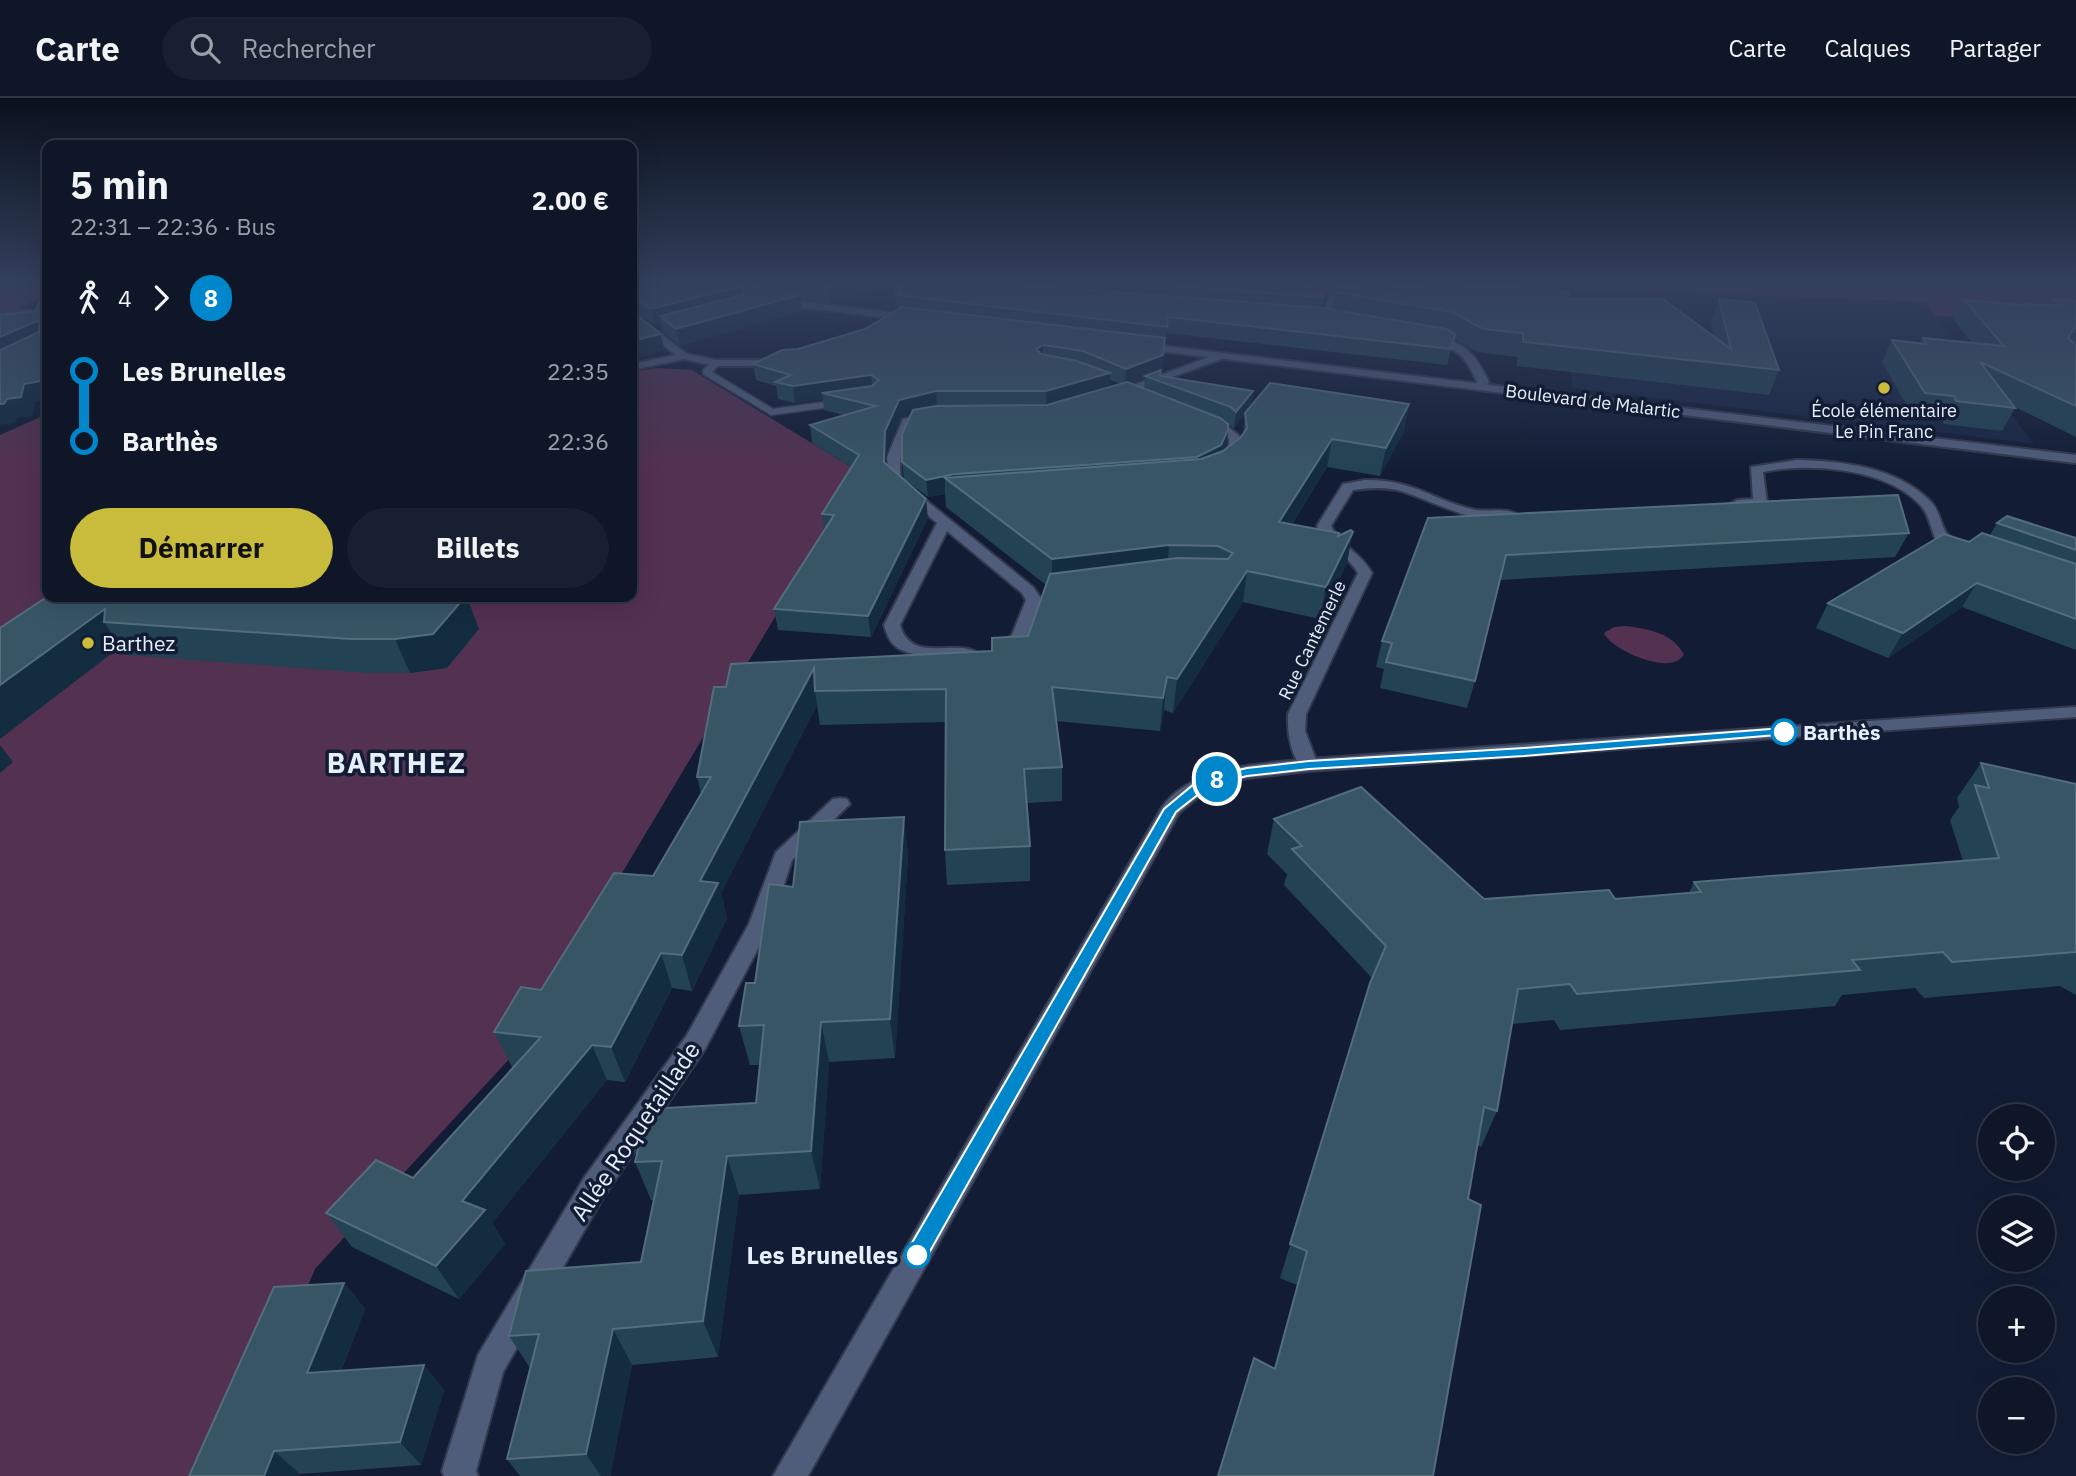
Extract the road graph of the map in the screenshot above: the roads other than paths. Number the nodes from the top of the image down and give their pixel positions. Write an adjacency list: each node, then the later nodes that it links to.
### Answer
1 (668, 344): 4 (street)
2 (1125, 344): 5 (street, Boulevard de Malartic)
3 (1452, 344): 9 (street)
4 (684, 356): 6 (street); 8 (street)
5 (1220, 356): 9 (street, Boulevard de Malartic); 10 (street)
6 (716, 363): 7 (street); 12 (lane)
7 (790, 363)
8 (637, 366)
9 (1480, 387): 16 (street, Boulevard de Malartic)
10 (1121, 388): 11 (street); 13 (street)
11 (1100, 399)
12 (861, 400)
13 (1151, 400)
14 (951, 415): 19 (street)
15 (1187, 415): 17 (street)
16 (2076, 459)
17 (1220, 474)
18 (945, 500): 19 (street)
19 (923, 505): 22 (street)
20 (1721, 505): 23 (street)
21 (1528, 514): 25 (street, Rue Cantemerle)
22 (944, 523): 22 (street)
23 (1978, 552)
24 (2076, 712): 25 (street)
25 (1309, 765): 28 (street)
26 (840, 804): 27 (street, Allée Roquetaillade)
27 (461, 1476)
28 (790, 1476)

